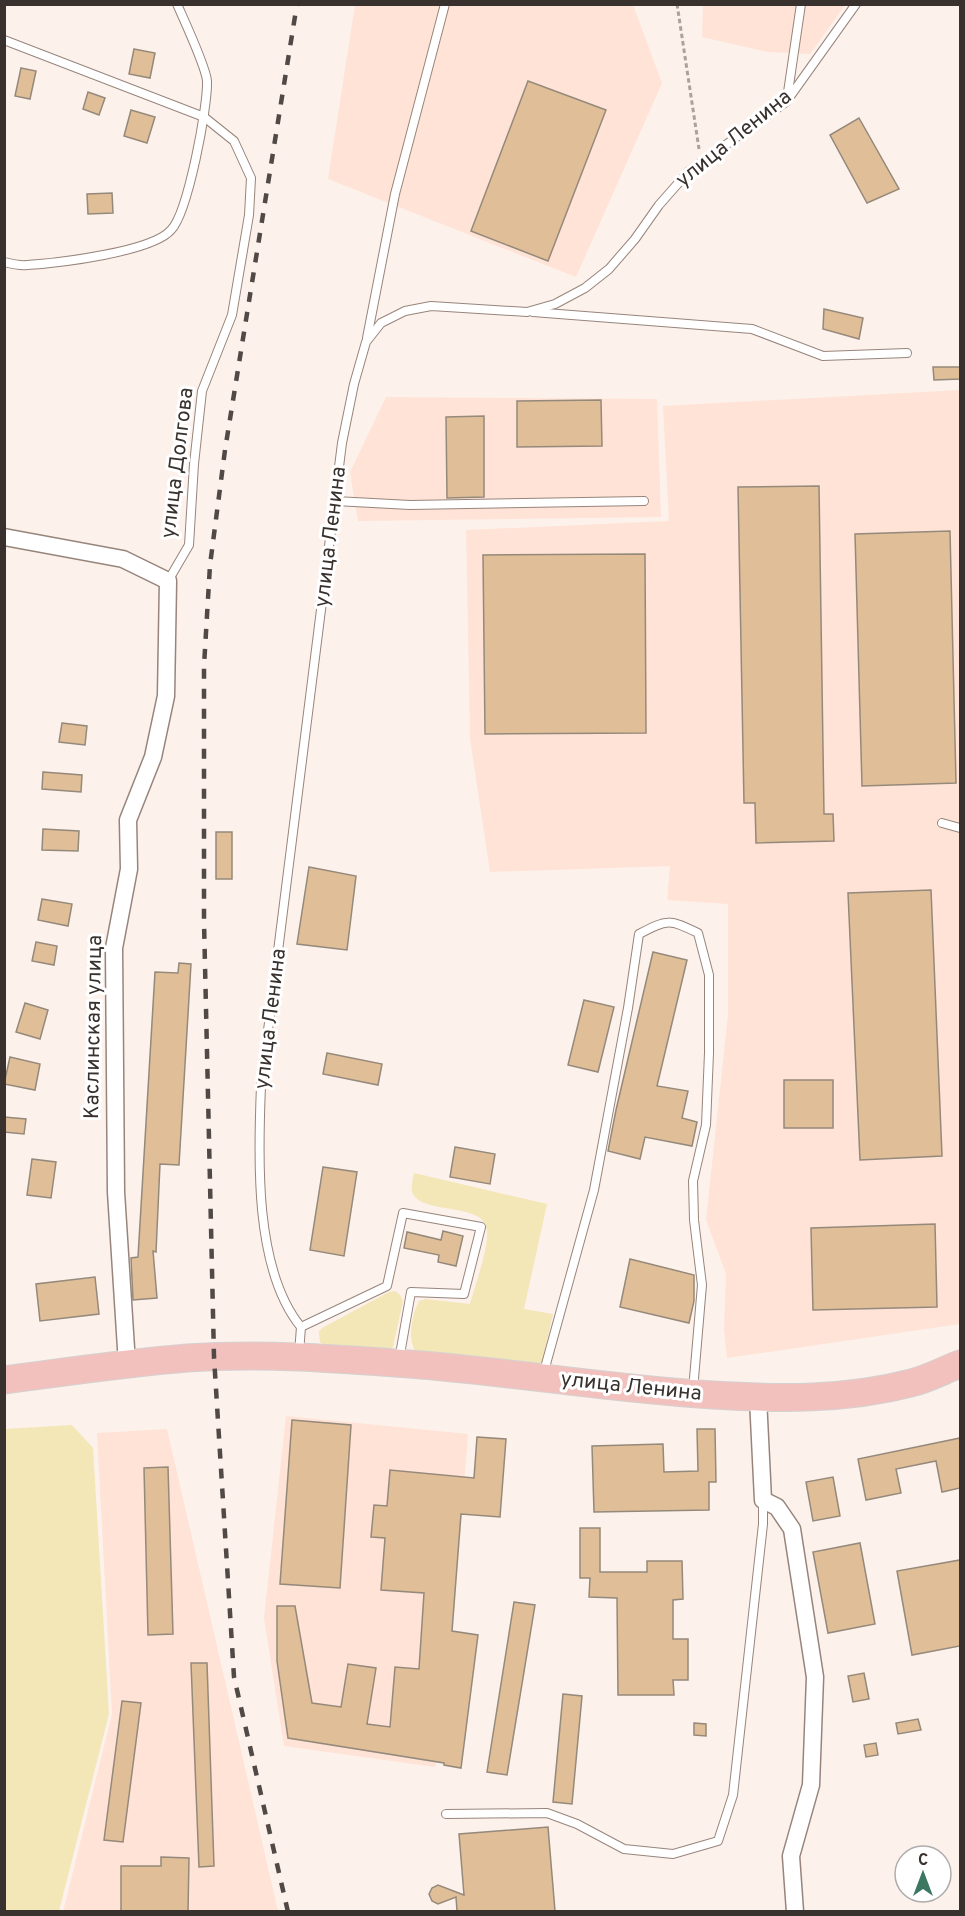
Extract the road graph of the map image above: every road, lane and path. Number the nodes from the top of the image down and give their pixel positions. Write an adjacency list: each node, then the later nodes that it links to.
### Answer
1 (177, 4): 8 (lane)
2 (445, 4): 12 (lane)
3 (677, 4): 9 (path)
4 (801, 4): 7 (lane)
5 (856, 4): 7 (lane, улица Ленина)
6 (4, 40): 8 (lane, улица Долгова)
7 (786, 102): 9 (lane, улица Ленина)
8 (204, 117): 10 (lane); 17 (lane, улица Долгова)
9 (701, 163): 11 (lane, улица Ленина)
10 (4, 262)
11 (527, 312): 12 (lane, улица Ленина); 13 (lane)
12 (366, 342): 14 (lane, улица Ленина)
13 (907, 353)
14 (335, 501): 15 (lane); 20 (lane, улица Ленина)
15 (644, 501)
16 (4, 537): 17 (street)
17 (168, 581): 23 (street, Каслинская улица)
18 (942, 823): 19 (lane)
19 (960, 828)
20 (301, 1327): 21 (lane); 22 (lane)
21 (298, 1357): 22 (main road, улица Ленина); 23 (main road, улица Ленина)
22 (399, 1363): 25 (main road, улица Ленина)
23 (127, 1364): 26 (main road, улица Ленина)
24 (960, 1364): 28 (main road, улица Ленина)
25 (542, 1378): 27 (main road, улица Ленина); 27 (lane)
26 (4, 1380)
27 (692, 1394): 28 (main road, улица Ленина)
28 (758, 1398): 29 (street)
29 (763, 1500): 30 (lane); 31 (street)
30 (446, 1814)
31 (795, 1911)

